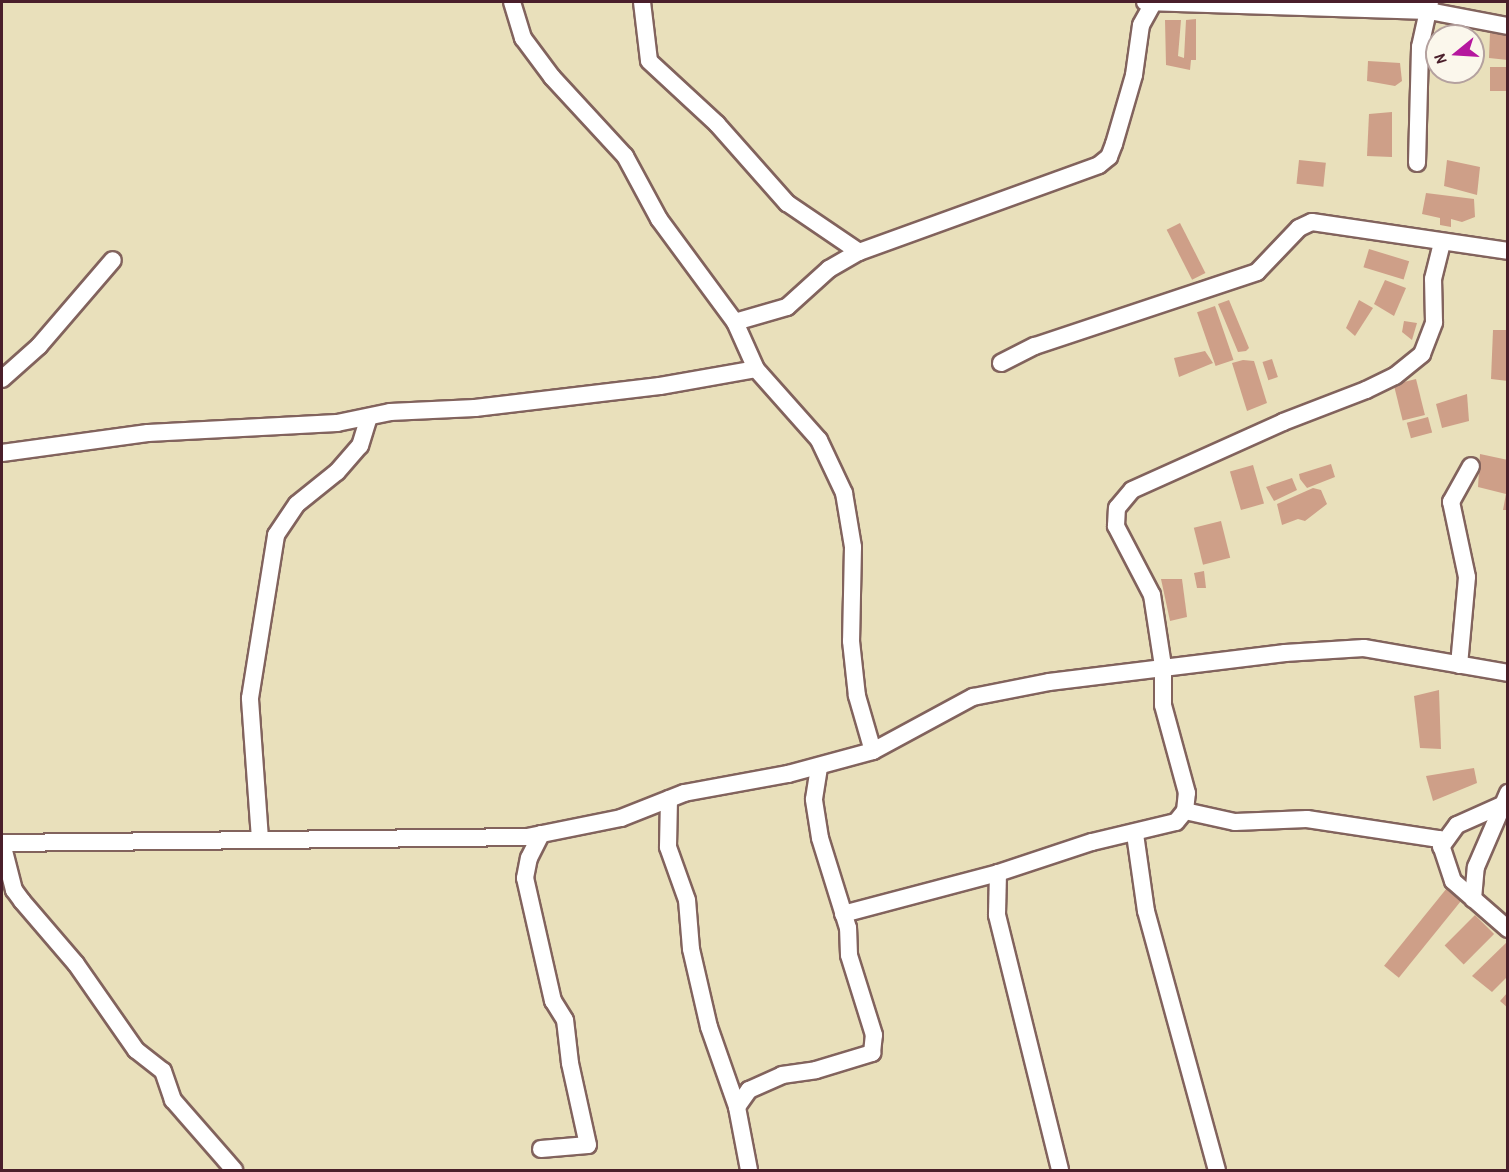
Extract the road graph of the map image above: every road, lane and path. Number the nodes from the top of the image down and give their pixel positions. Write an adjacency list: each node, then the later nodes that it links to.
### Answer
1 (512, 2): 13 (street)
2 (642, 2): 11 (street)
3 (1145, 2): 4 (street)
4 (1154, 2): 5 (street); 11 (street)
5 (1298, 3): 6 (street)
6 (1430, 6): 7 (street); 8 (street)
7 (1508, 26)
8 (1417, 163)
9 (1442, 243): 10 (street); 14 (street); 21 (street)
10 (1508, 251)
11 (859, 252): 13 (street)
12 (113, 260): 16 (street)
13 (735, 322): 15 (street)
14 (1001, 363)
15 (756, 369): 17 (street); 23 (street)
16 (2, 379)
17 (369, 417): 18 (street); 30 (street)
18 (2, 453)
19 (1471, 466): 20 (street)
20 (1459, 665): 21 (street); 22 (street)
21 (1163, 666): 23 (street); 27 (street)
22 (1508, 673)
23 (873, 751): 24 (street)
24 (819, 766): 25 (street); 35 (street)
25 (669, 799): 28 (street); 37 (street)
26 (1505, 799): 32 (street); 34 (street)
27 (1185, 811): 29 (street); 32 (street)
28 (541, 834): 30 (street); 38 (street)
29 (1135, 834): 33 (street); 42 (street)
30 (260, 839): 31 (street)
31 (2, 843): 39 (street)
32 (1441, 847): 34 (street)
33 (998, 873): 35 (street); 41 (street)
34 (1473, 899): 36 (street)
35 (843, 914): 37 (street)
36 (1508, 929)
37 (737, 1107): 40 (street)
38 (541, 1149)
39 (234, 1170)
40 (749, 1170)
41 (1060, 1170)
42 (1217, 1170)

